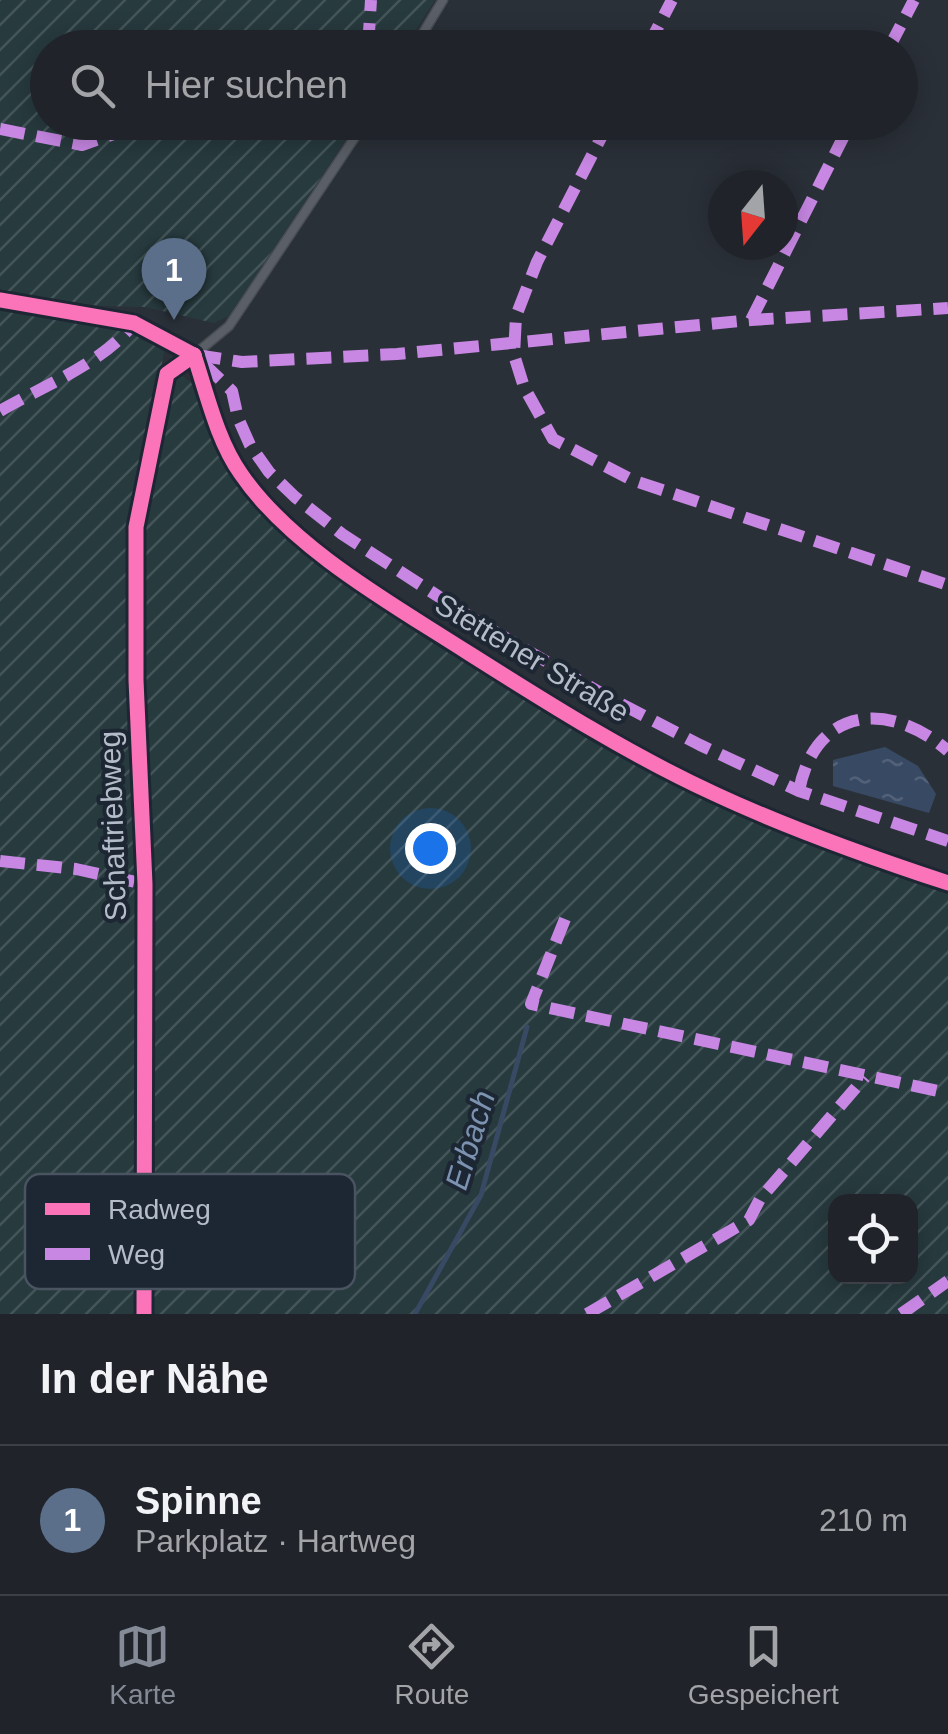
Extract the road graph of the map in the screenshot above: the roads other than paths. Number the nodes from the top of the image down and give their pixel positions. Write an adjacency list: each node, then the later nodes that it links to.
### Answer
1 (443, 0): 2 (lane)
2 (425, 30)
3 (353, 140): 5 (lane)
4 (0, 300): 5 (street)
5 (194, 355): 6 (street, Stettener Straße); 7 (street, Schaftriebweg)
6 (948, 883)
7 (144, 1174)

